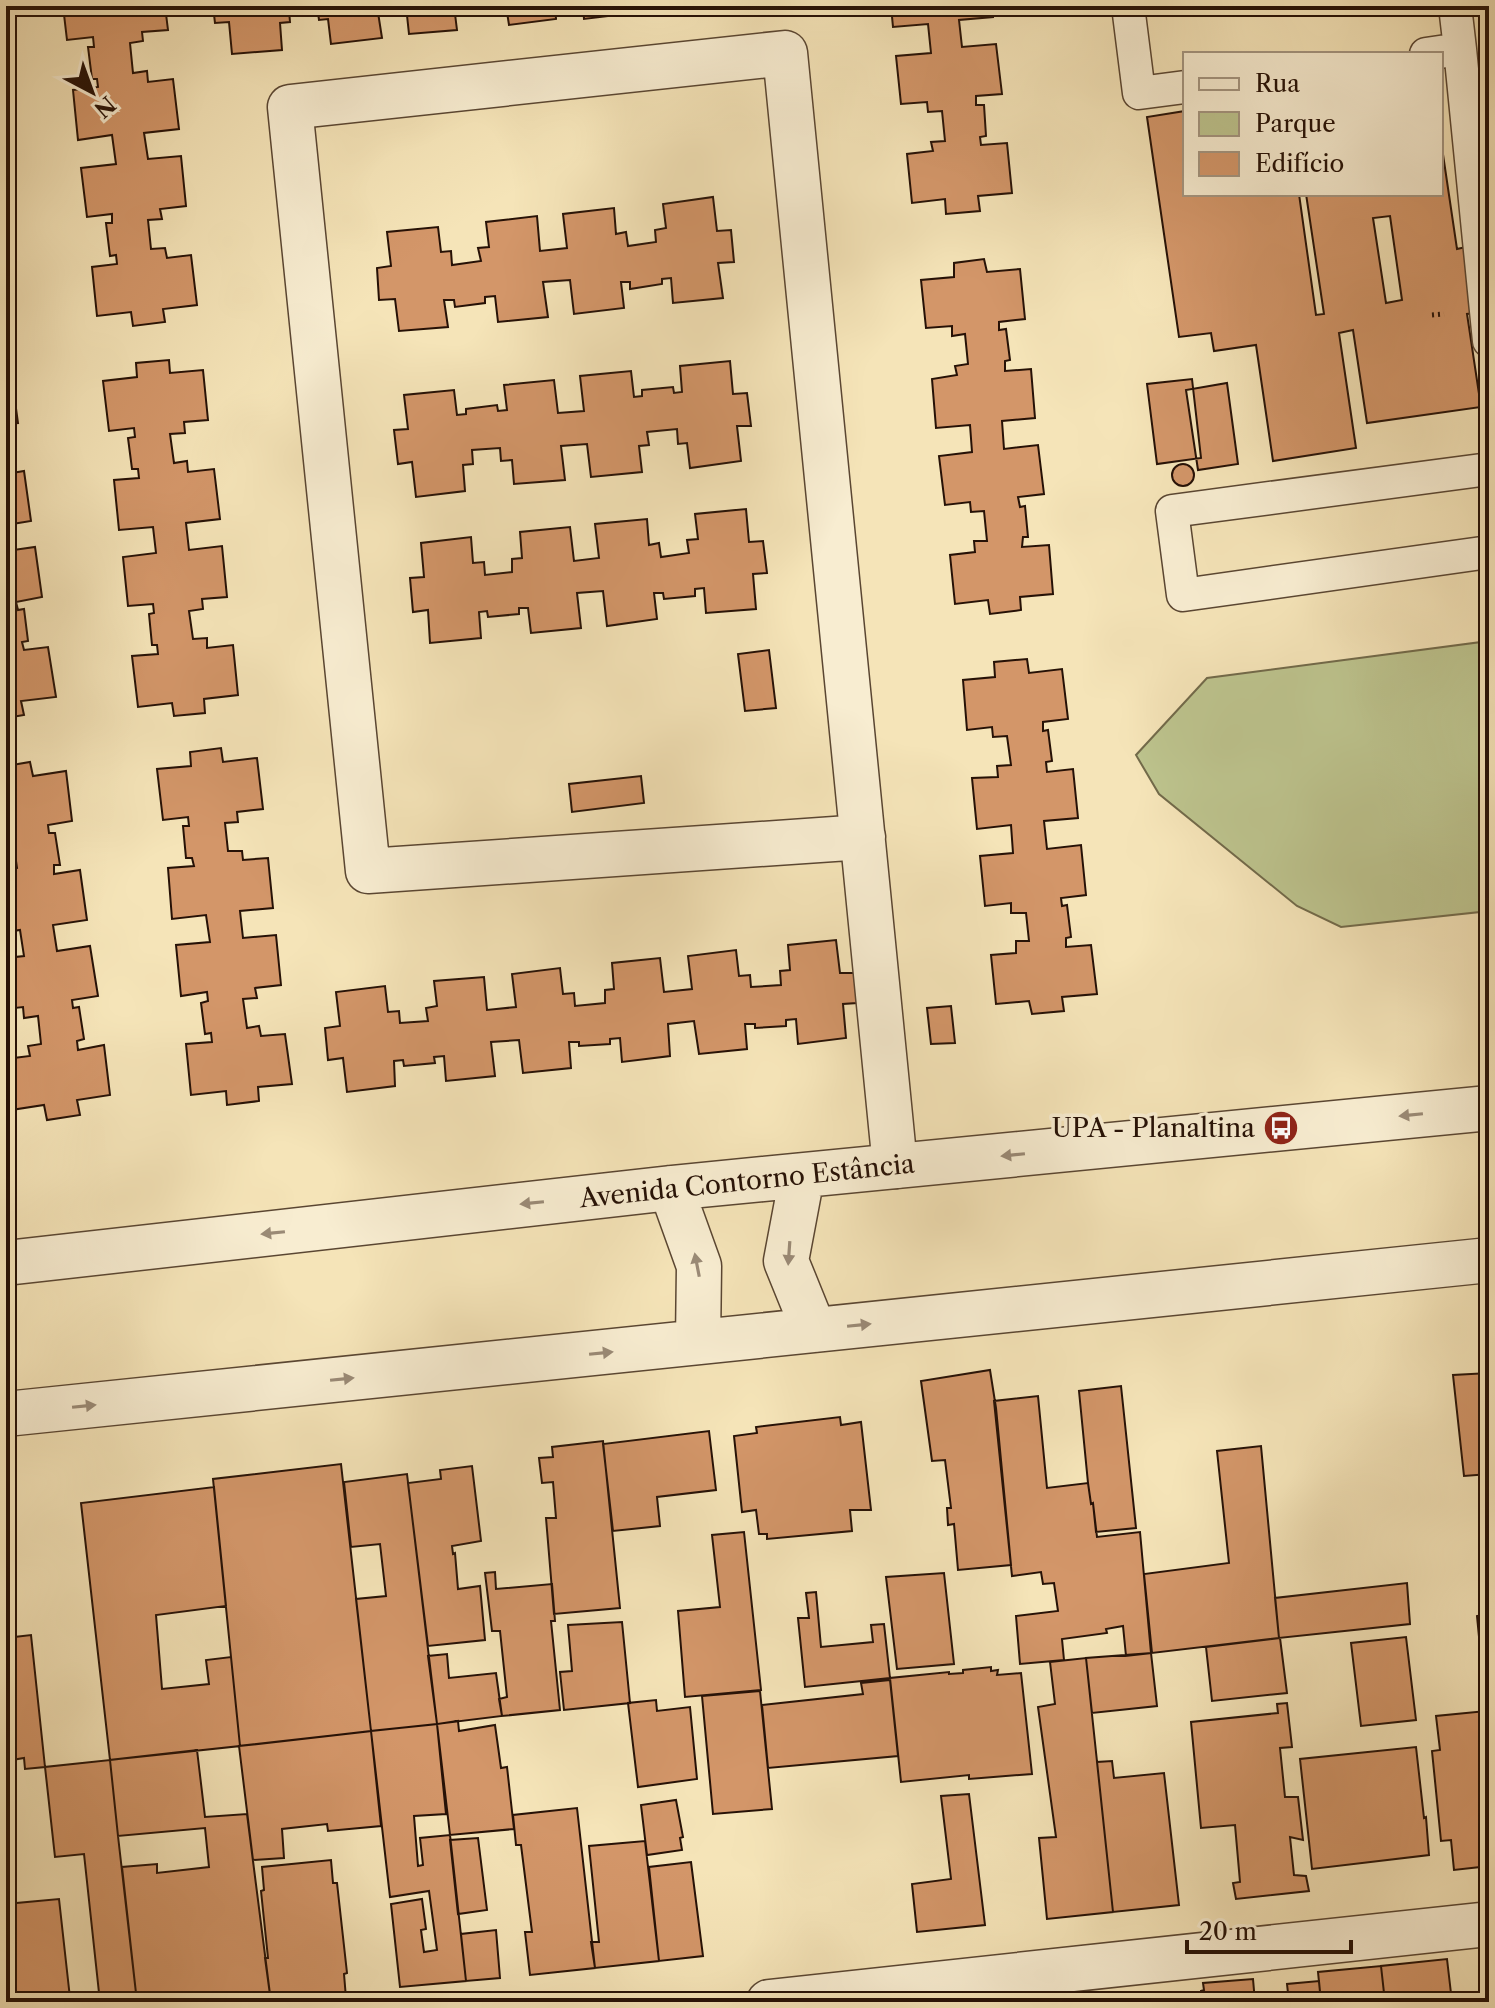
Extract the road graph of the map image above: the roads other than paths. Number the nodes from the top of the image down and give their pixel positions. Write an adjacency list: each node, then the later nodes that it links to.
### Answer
1 (1128, 6): 5 (lane)
2 (1455, 6): 3 (lane)
3 (1460, 49): 4 (lane); 6 (lane)
4 (1440, 52)
5 (1183, 87)
6 (1489, 341)
7 (1489, 469): 8 (lane)
8 (1489, 552)
9 (863, 837): 9 (street); 11 (street)
10 (1489, 1108): 11 (street, Avenida Contorno Estância, one-way to 11)
11 (895, 1166): 12 (street, Avenida Contorno Estância)
12 (802, 1176): 13 (street, Avenida Contorno Estância); 16 (street, one-way to 16)
13 (671, 1188): 15 (street, Avenida Contorno Estância, one-way to 15); 17 (street, one-way to 13)
14 (1489, 1260): 16 (street, one-way to 14)
15 (6, 1263)
16 (814, 1330): 17 (street)
17 (698, 1342): 18 (street, one-way to 17)
18 (6, 1414)
19 (1489, 1924): 20 (street)
20 (769, 2002)

